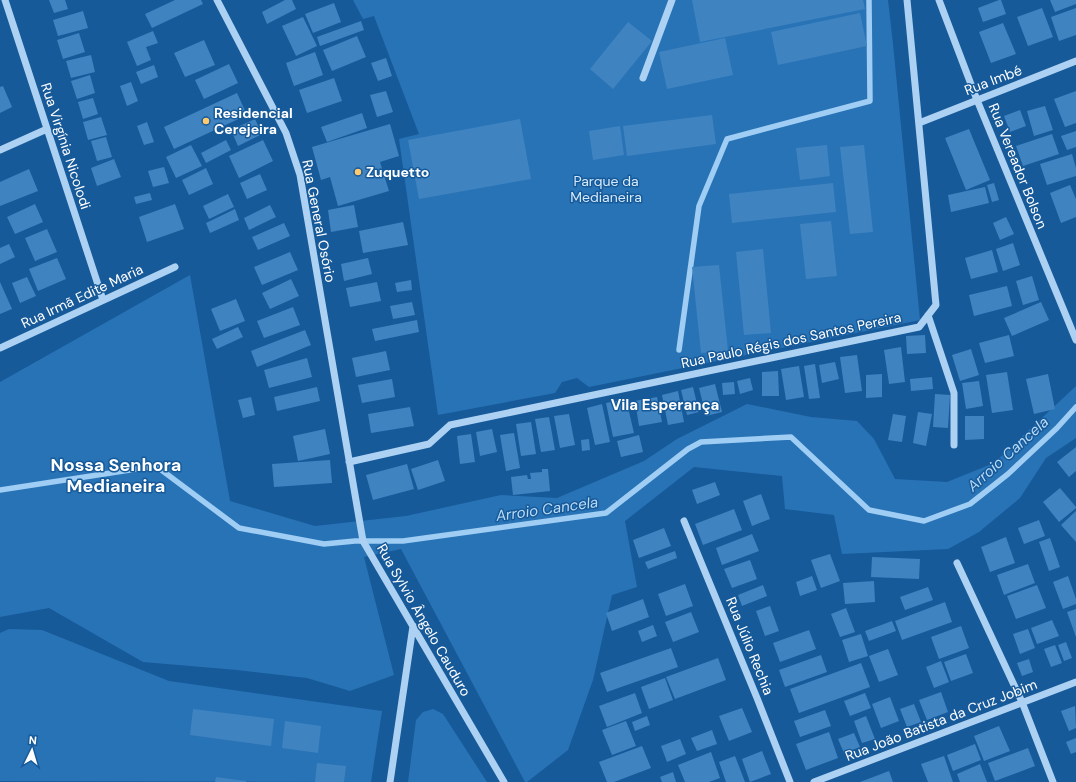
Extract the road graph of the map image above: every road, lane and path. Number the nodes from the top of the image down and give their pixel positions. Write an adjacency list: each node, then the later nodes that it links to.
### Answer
1 (5, 0): 10 (street, Rua Virgínia Nicolodi)
2 (217, 0): 18 (street, Rua General Osório)
3 (672, 0): 7 (street)
4 (907, 0): 9 (street, Rua Paulo Régis dos Santos Pereira)
5 (939, 0): 8 (street, Rua Vereador Bolson)
6 (1076, 61): 8 (street, Rua Imbé)
7 (643, 78)
8 (977, 100): 9 (street, Rua Imbé); 15 (street, Rua Vereador Bolson)
9 (919, 123): 14 (street, Rua Paulo Régis dos Santos Pereira)
10 (47, 129): 11 (street); 13 (street, Rua Virgínia Nicolodi)
11 (0, 150)
12 (175, 267): 13 (street, Rua Irmã Edite Maria)
13 (103, 300): 16 (street, Rua Irmã Edite Maria)
14 (928, 315): 17 (street); 18 (street, Rua Paulo Régis dos Santos Pereira)
15 (1076, 340)
16 (0, 348)
17 (954, 445)
18 (350, 462): 21 (street, Rua Sylvio Ângelo Cauduro)
19 (684, 521): 26 (street, Rua Júlio Rechia)
20 (956, 562): 23 (street)
21 (413, 626): 24 (street); 25 (street, Rua Sylvio Ângelo Cauduro)
22 (1076, 682): 23 (street, Rua João Batista da Cruz Jobim)
23 (1022, 702): 27 (street, Rua João Batista da Cruz Jobim); 28 (street)
24 (390, 782)
25 (504, 782)
26 (790, 782)
27 (814, 782)
28 (1053, 782)

